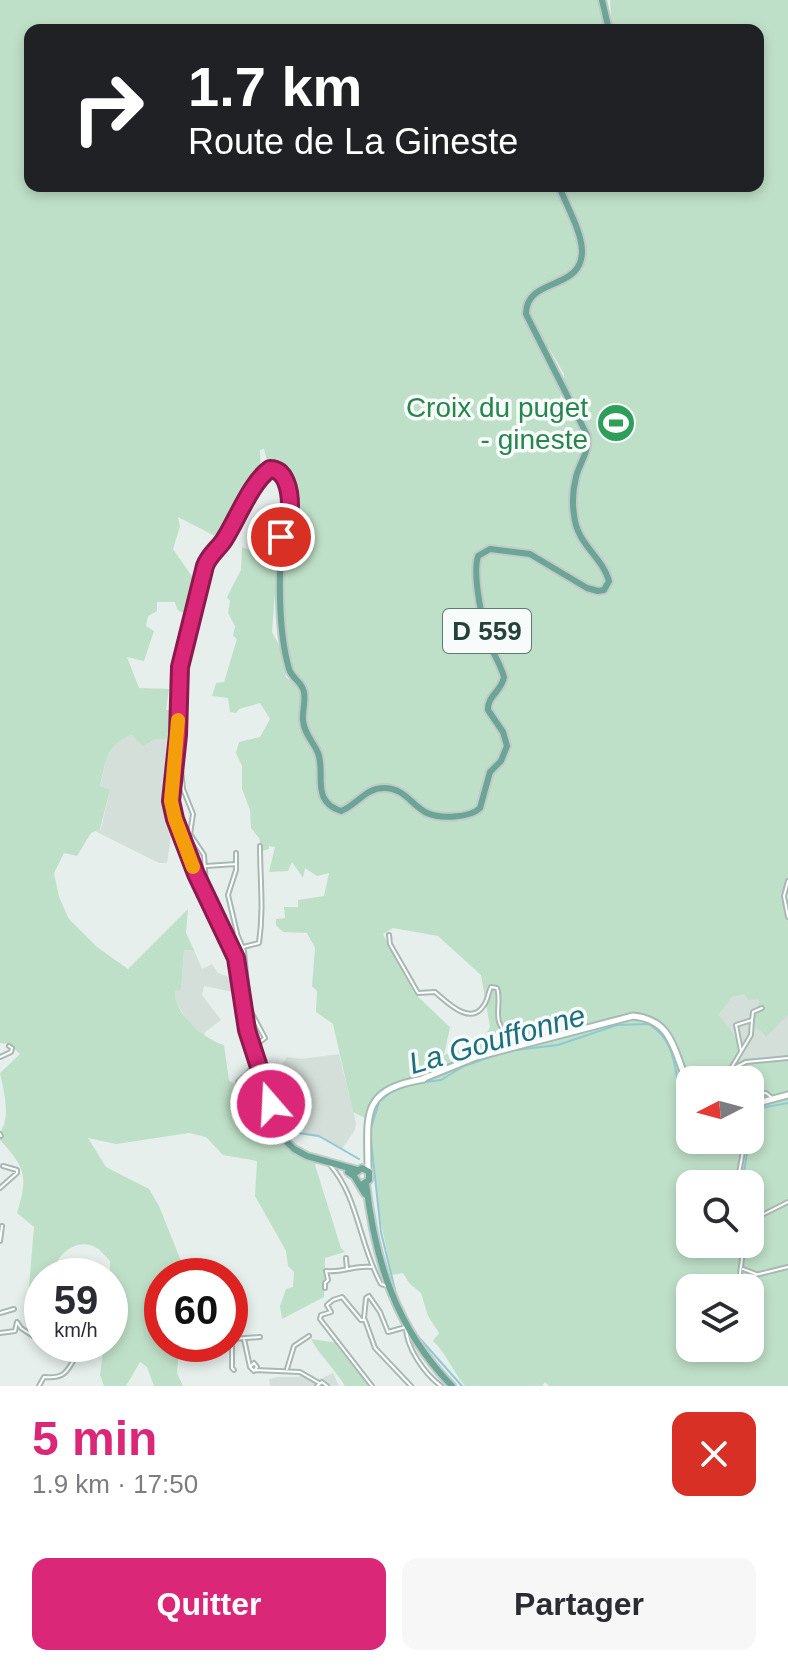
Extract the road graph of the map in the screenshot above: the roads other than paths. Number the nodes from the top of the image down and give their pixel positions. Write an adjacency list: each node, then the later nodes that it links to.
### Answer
1 (602, 0): 2 (main road)
2 (608, 24)
3 (561, 192): 5 (main road, D 559)
4 (180, 760): 6 (street)
5 (183, 828): 6 (street); 12 (main road, D 559)
6 (190, 829): 10 (street)
7 (260, 846): 18 (street)
8 (236, 853): 9 (street)
9 (236, 864): 10 (street); 15 (street)
10 (205, 866): 12 (street)
11 (788, 881): 13 (street)
12 (204, 892): 16 (main road, D 559)
13 (787, 911): 14 (street)
14 (788, 917)
15 (237, 934): 16 (street); 18 (street)
16 (225, 935): 26 (main road, D 559)
17 (389, 935): 22 (street)
18 (243, 947): 26 (street)
19 (762, 1008): 20 (street)
20 (752, 1020): 23 (street); 23 (street)
21 (9, 1046): 24 (street)
22 (511, 1047): 27 (street); 37 (street)
23 (741, 1052): 28 (street)
24 (0, 1057)
25 (788, 1058): 29 (street)
26 (258, 1065): 34 (main road, D 559); 34 (street)
27 (681, 1066)
28 (732, 1066)
29 (738, 1066)
30 (764, 1094): 32 (street)
31 (788, 1095): 32 (street)
32 (772, 1099): 33 (street)
33 (764, 1101)
34 (281, 1131): 35 (main road)
35 (330, 1162): 37 (main road); 46 (street)
36 (3, 1166): 39 (street)
37 (360, 1171): 38 (main road); 38 (main road)
38 (362, 1183): 52 (main road)
39 (0, 1188)
40 (788, 1202): 41 (street)
41 (764, 1214)
42 (2, 1226): 43 (street)
43 (0, 1241)
44 (346, 1258): 49 (street)
45 (742, 1258): 48 (street)
46 (371, 1267): 49 (street); 52 (street)
47 (788, 1267): 51 (street)
48 (741, 1268): 50 (street); 51 (street)
49 (347, 1270): 53 (street)
50 (740, 1274)
51 (757, 1274)
52 (388, 1285): 57 (main road)
53 (325, 1288)
54 (14, 1309): 55 (street)
55 (0, 1313)
56 (365, 1320): 57 (street); 73 (street); 74 (street)
57 (406, 1327): 75 (street); 76 (main road)
58 (24, 1330): 59 (street)
59 (0, 1333)
60 (309, 1336): 69 (street)
61 (248, 1337): 62 (street)
62 (260, 1337)
63 (248, 1357): 66 (street)
64 (72, 1362): 71 (street)
65 (232, 1362): 67 (street)
66 (250, 1367): 68 (street); 68 (street)
67 (234, 1370)
68 (255, 1370): 69 (street)
69 (287, 1371): 70 (street)
70 (316, 1382): 72 (street)
71 (39, 1386)
72 (327, 1386)
73 (372, 1386)
74 (411, 1386)
75 (441, 1386)
76 (452, 1386)

